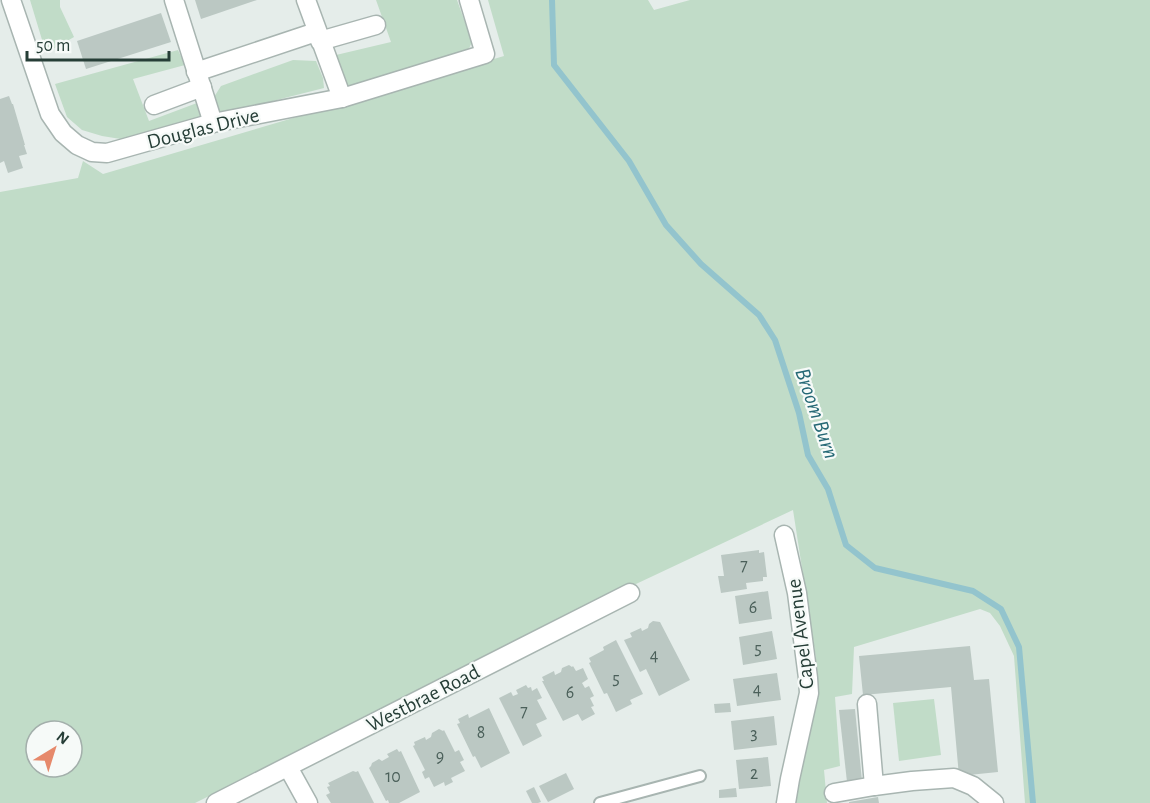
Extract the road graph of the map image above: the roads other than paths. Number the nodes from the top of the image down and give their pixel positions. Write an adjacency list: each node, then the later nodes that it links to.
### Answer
1 (11, 0): 10 (street, Douglas Drive)
2 (174, 0): 7 (street)
3 (306, 0): 6 (street)
4 (469, 0): 8 (street, Douglas Drive)
5 (376, 25): 6 (street)
6 (318, 36): 7 (street); 8 (street)
7 (199, 80): 9 (street); 10 (street)
8 (342, 98): 10 (street, Douglas Drive)
9 (154, 105)
10 (213, 123)
11 (784, 535): 21 (street, Capel Avenue)
12 (630, 593): 14 (street, Westbrae Road)
13 (867, 704): 16 (street)
14 (288, 767): 18 (street, Westbrae Road); 19 (street)
15 (700, 776): 20 (lane)
16 (874, 786): 17 (street); 22 (street)
17 (834, 793)
18 (216, 803)
19 (308, 803)
20 (600, 803)
21 (786, 803)
22 (994, 803)

